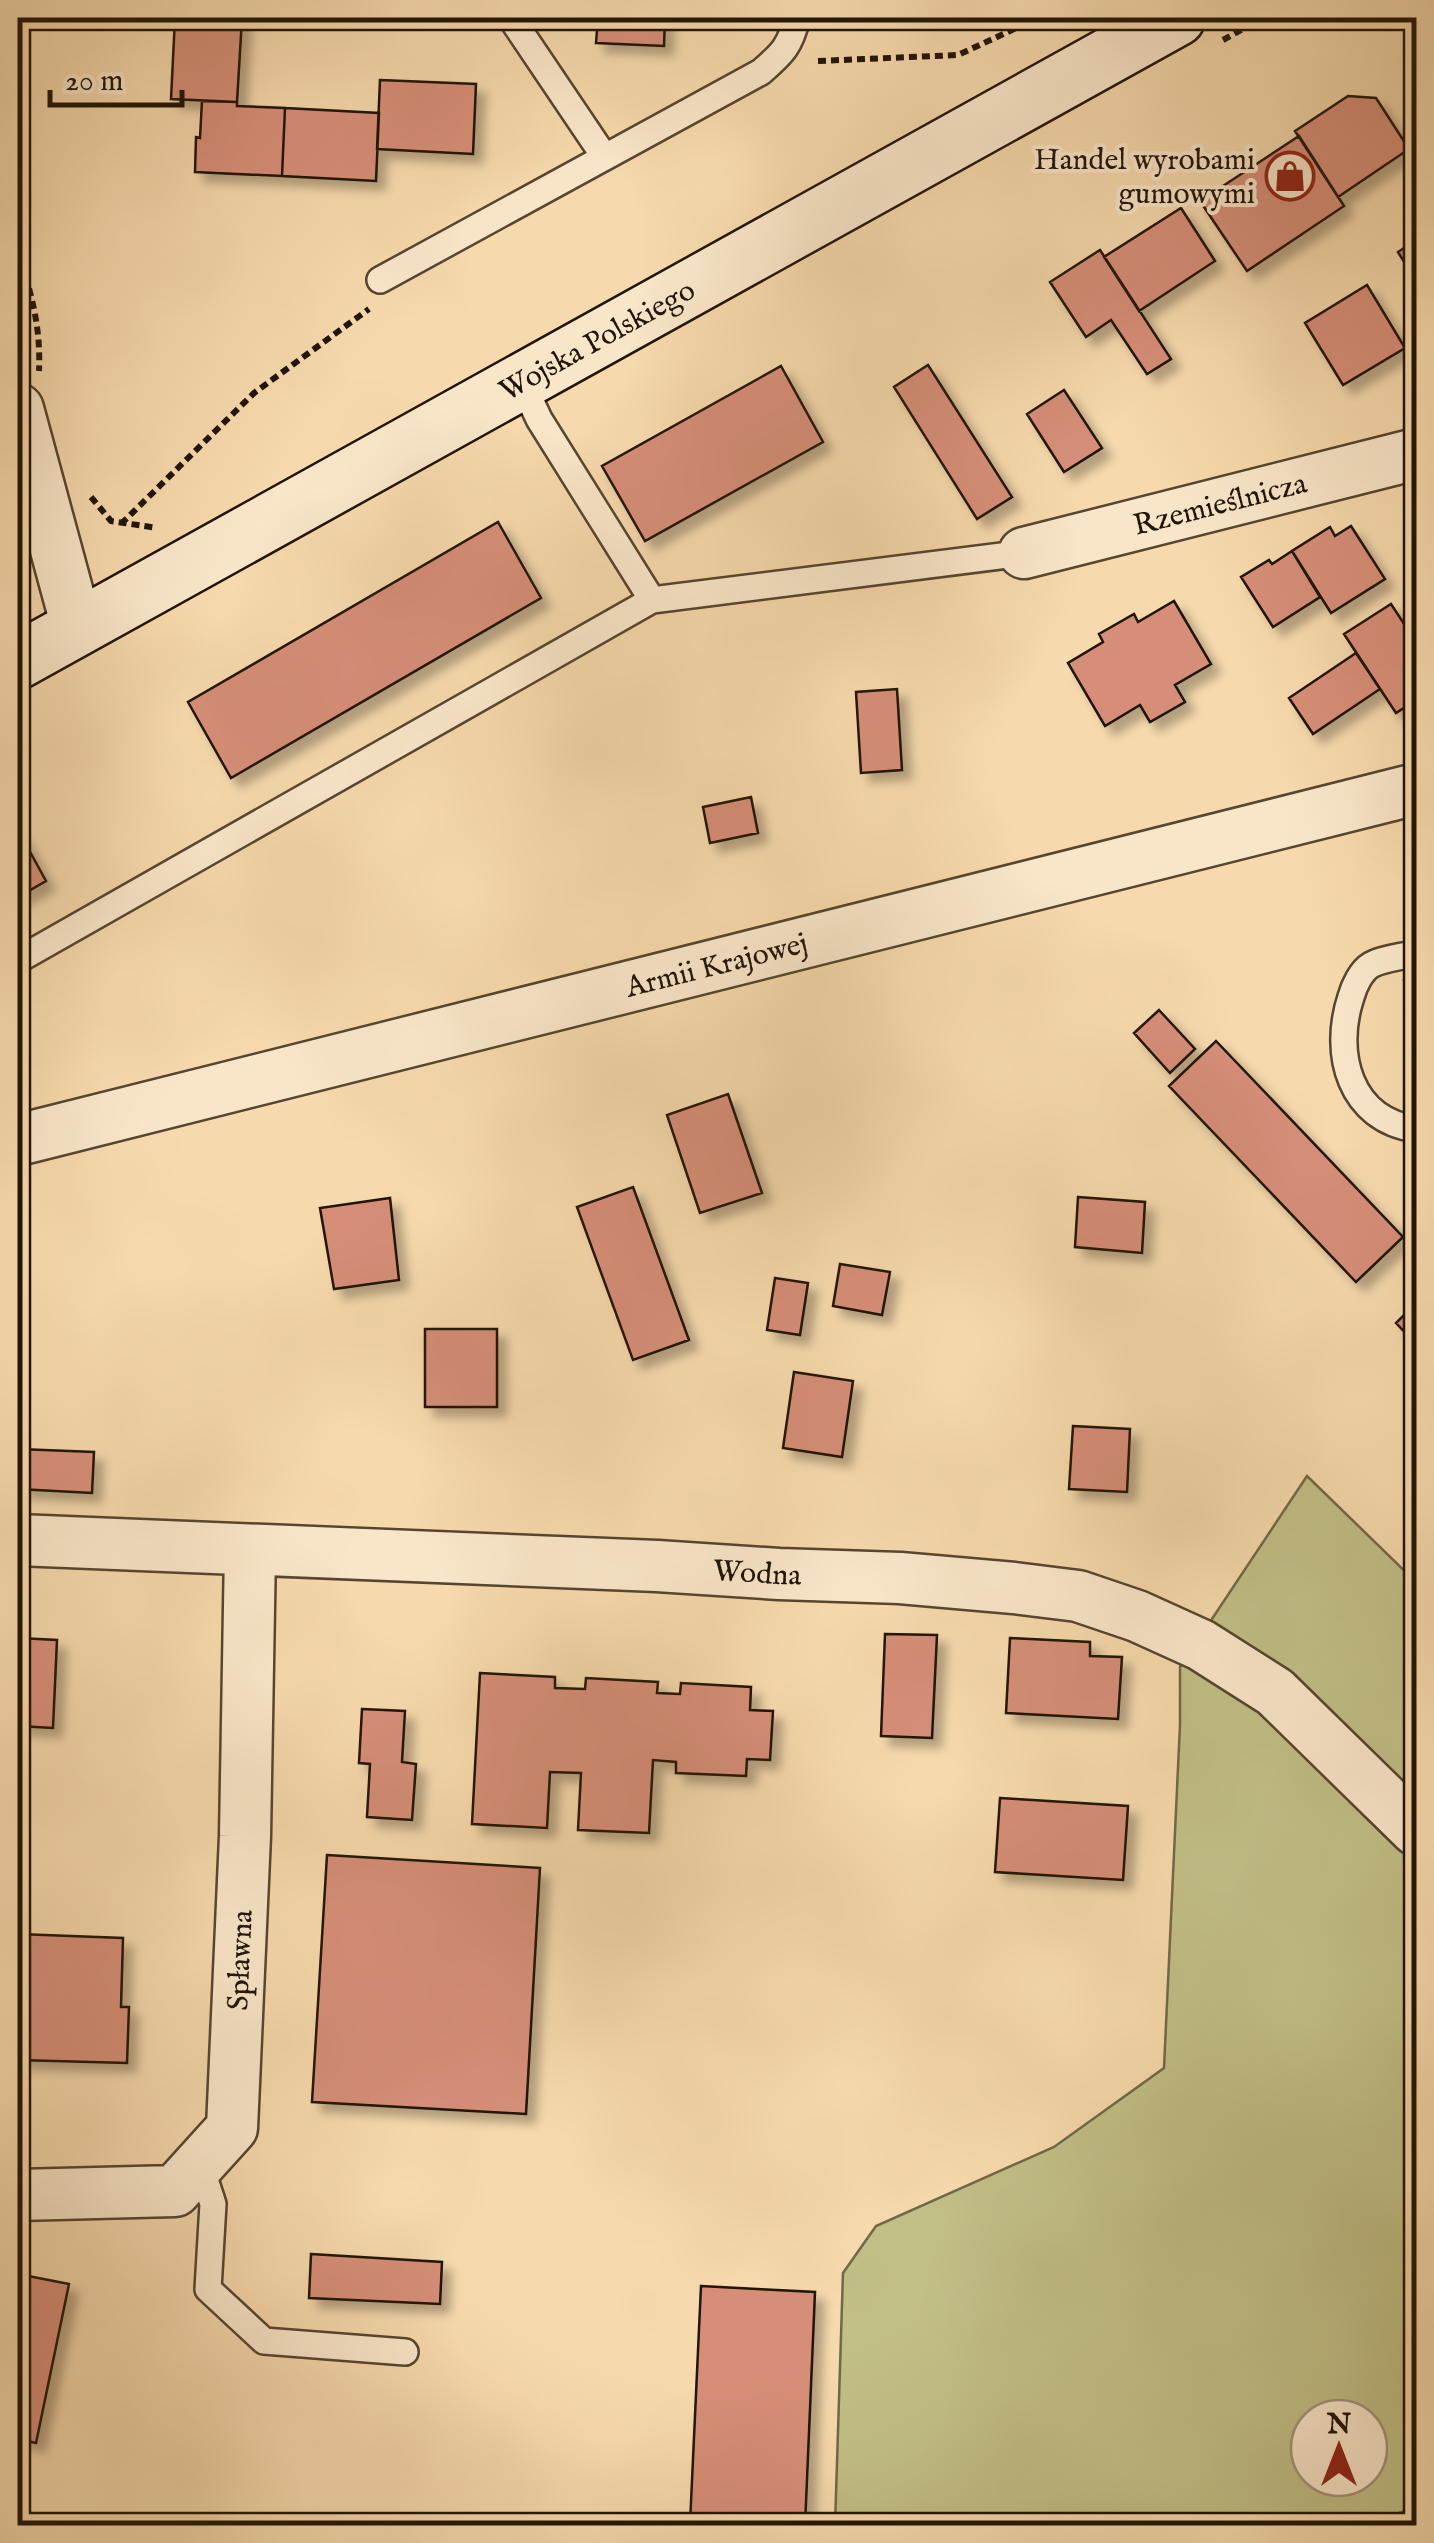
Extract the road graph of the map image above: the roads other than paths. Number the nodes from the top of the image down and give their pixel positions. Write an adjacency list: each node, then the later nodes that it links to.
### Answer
1 (511, 18): 4 (lane)
2 (797, 18): 4 (lane)
3 (1177, 18): 6 (street, Wojska Polskiego)
4 (604, 156): 5 (lane)
5 (380, 280)
6 (521, 380): 10 (lane); 11 (street, Wojska Polskiego)
7 (28, 396): 11 (street)
8 (1416, 454): 9 (street, Rzemieślnicza)
9 (1024, 553): 10 (lane)
10 (652, 600): 15 (lane)
11 (77, 627): 12 (street, Wojska Polskiego)
12 (18, 661)
13 (1416, 789): 17 (street, Armii Krajowej)
14 (1416, 953): 16 (lane)
15 (18, 960)
16 (1416, 1129)
17 (18, 1140)
18 (18, 1540): 19 (street, Wodna)
19 (250, 1550): 20 (street, Wodna); 21 (street, Spławna)
20 (1416, 1830)
21 (200, 2164): 22 (street, Spławna); 23 (lane)
22 (18, 2194)
23 (405, 2352)

